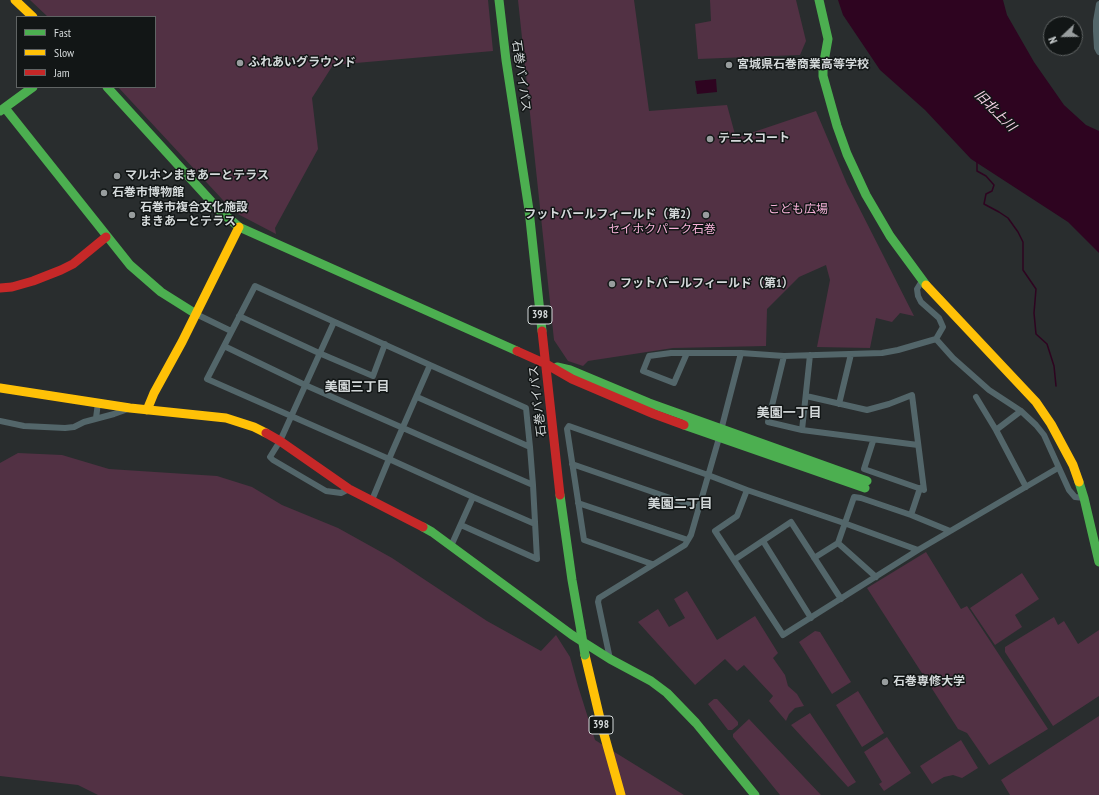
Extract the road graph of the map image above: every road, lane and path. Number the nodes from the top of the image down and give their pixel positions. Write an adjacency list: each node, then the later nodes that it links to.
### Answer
1 (15, 0): 5 (main road)
2 (499, 0): 27 (main road, 石巻バイパス / 398)
3 (819, 0): 12 (main road)
4 (1099, 4): 6 (street)
5 (33, 16)
6 (1099, 52)
7 (32, 88): 9 (main road)
8 (109, 88): 10 (main road)
9 (2, 110): 11 (main road)
10 (239, 227): 14 (main road); 27 (main road)
11 (106, 237): 13 (main road); 14 (main road)
12 (922, 281): 18 (street); 64 (main road)
13 (0, 288)
14 (196, 314): 17 (street); 37 (main road)
15 (239, 316): 16 (street); 17 (street); 23 (street)
16 (334, 322): 19 (street); 23 (street)
17 (231, 331): 20 (street)
18 (936, 339): 24 (street); 38 (street)
19 (385, 344): 23 (street); 28 (street)
20 (224, 346): 29 (street); 39 (street)
21 (687, 353): 21 (street); 22 (street)
22 (741, 353): 26 (street); 43 (street)
23 (319, 354): 29 (street)
24 (851, 354): 25 (street); 35 (street)
25 (810, 355): 26 (street); 31 (street)
26 (784, 356): 44 (street)
27 (546, 364): 43 (main road); 46 (main road); 86 (main road, 石巻バイパス / 398, bridge)
28 (430, 365): 32 (street); 50 (street)
29 (305, 385): 39 (street); 42 (street)
30 (1, 391): 34 (main road)
31 (806, 396): 35 (street); 44 (street)
32 (417, 397): 42 (street); 50 (street)
33 (976, 397): 45 (street)
34 (98, 403): 36 (main road); 40 (street)
35 (839, 404): 49 (street)
36 (130, 408): 37 (main road); 40 (street)
37 (147, 410): 48 (main road)
38 (1021, 411): 45 (street); 53 (street)
39 (291, 416): 48 (street); 51 (street)
40 (96, 418): 41 (street)
41 (0, 421)
42 (403, 428): 51 (street); 56 (street)
43 (722, 428): 46 (street); 57 (main road)
44 (802, 430): 47 (street)
45 (996, 430): 58 (street)
46 (719, 438): 55 (street); 57 (main road)
47 (873, 440): 49 (street); 54 (street)
48 (280, 441): 60 (main road); 60 (street)
49 (918, 445): 59 (street)
50 (530, 447): 56 (street)
51 (389, 459): 62 (street); 65 (street)
52 (572, 464): 55 (street); 66 (street); 67 (street)
53 (1058, 468): 58 (street); 64 (street)
54 (870, 472): 57 (street); 59 (street)
55 (708, 475): 61 (street); 67 (street)
56 (533, 485): 70 (street)
57 (866, 485): 63 (street)
58 (1026, 487): 72 (street)
59 (920, 488): 68 (street)
60 (349, 489): 65 (main road)
61 (747, 490): 69 (street); 79 (street)
62 (473, 497): 70 (street); 71 (street)
63 (861, 498): 68 (street); 69 (street)
64 (1084, 498): 80 (main road)
65 (372, 500): 76 (main road)
66 (578, 503): 73 (street); 81 (street)
67 (698, 508): 73 (street)
68 (910, 515): 72 (street)
69 (844, 522): 75 (street); 77 (street)
70 (535, 524): 71 (street)
71 (461, 526): 76 (street)
72 (950, 531): 77 (street)
73 (688, 540): 81 (street)
74 (762, 541): 78 (street); 79 (street); 84 (street)
75 (838, 544): 78 (street); 82 (street)
76 (451, 546): 85 (main road)
77 (918, 550): 82 (street)
78 (814, 558): 83 (street)
79 (734, 560): 84 (street)
80 (1099, 562)
81 (652, 564): 85 (street)
82 (876, 577): 83 (street)
83 (841, 599): 84 (street)
84 (811, 618)
85 (610, 658): 87 (main road)
86 (621, 795)
87 (755, 795)

